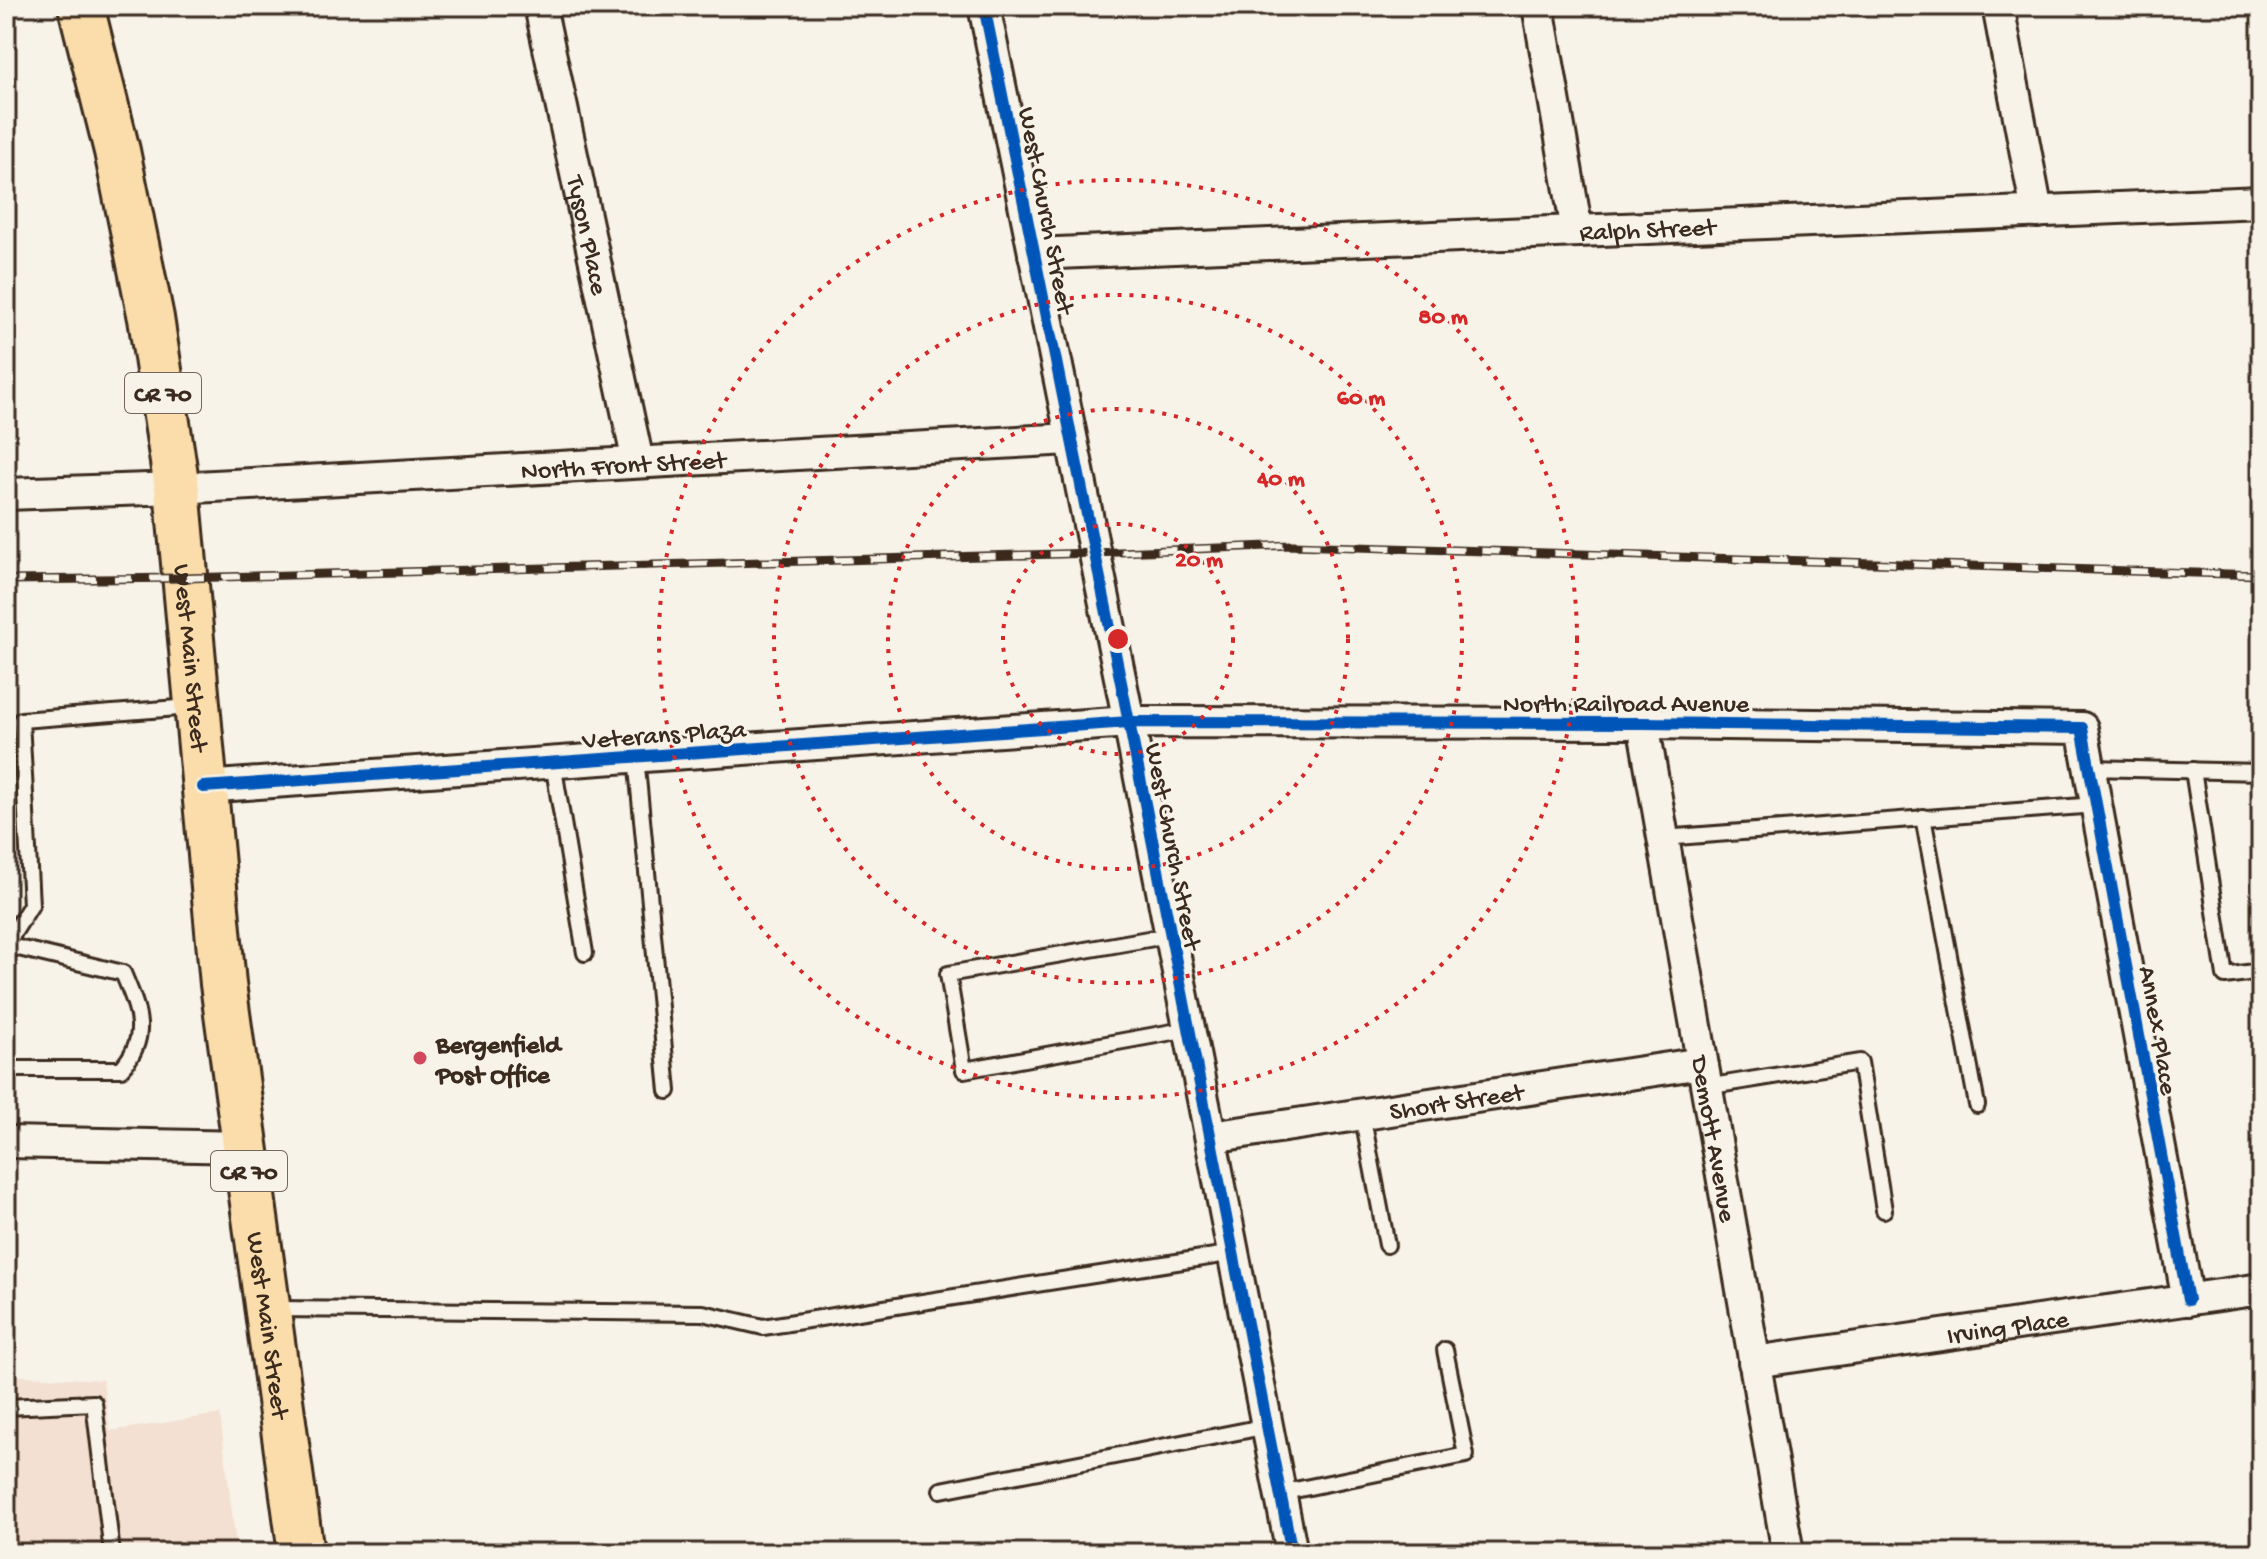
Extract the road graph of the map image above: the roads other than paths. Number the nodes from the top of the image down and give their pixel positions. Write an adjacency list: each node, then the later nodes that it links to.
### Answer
1 (81, 6): 12 (main road, West Main Street / CR 70)
2 (540, 6): 11 (street, Tyson Place)
3 (984, 6): 9 (street, West Church Street)
4 (1538, 6): 8 (street)
5 (1998, 6): 7 (street)
6 (2261, 202): 7 (street, Ralph Street)
7 (2037, 212): 8 (street, Ralph Street)
8 (1577, 231): 9 (street, Ralph Street)
9 (1034, 254): 10 (street, West Church Street)
10 (1071, 439): 11 (street, North Front Street); 15 (street, West Church Street)
11 (638, 462): 12 (street, North Front Street)
12 (177, 488): 13 (street, North Front Street); 14 (main road, West Main Street / CR 70)
13 (6, 494)
14 (196, 707): 22 (main road, West Main Street / CR 70); 27 (lane)
15 (1129, 722): 16 (street, North Railroad Avenue); 17 (street, Veterans Plaza); 26 (street, West Church Street)
16 (1643, 723): 19 (street, North Railroad Avenue); 25 (street, Demott Avenue)
17 (636, 757): 18 (street, Veterans Plaza); 33 (lane)
18 (553, 763): 22 (street, Veterans Plaza); 28 (lane)
19 (2090, 768): 20 (lane); 23 (street, Annex Place)
20 (2193, 770): 21 (lane); 29 (lane)
21 (2261, 772)
22 (203, 787): 38 (main road, West Main Street / CR 70)
23 (2096, 805): 24 (lane); 43 (street, Annex Place)
24 (1923, 817): 25 (lane); 34 (lane)
25 (1663, 838): 32 (street, Demott Avenue)
26 (1171, 935): 30 (street, West Church Street); 30 (lane)
27 (6, 945): 31 (lane)
28 (585, 953)
29 (2261, 971)
30 (1189, 1029): 36 (street, West Church Street)
31 (6, 1069)
32 (1704, 1075): 35 (street, Short Street); 39 (lane); 46 (street, Demott Avenue)
33 (668, 1091)
34 (1977, 1105)
35 (1362, 1114): 36 (street, Short Street); 40 (lane)
36 (1211, 1137): 41 (street, West Church Street)
37 (6, 1142): 38 (street)
38 (245, 1147): 44 (main road, West Main Street / CR 70)
39 (1884, 1210)
40 (1387, 1245)
41 (1234, 1253): 44 (lane); 48 (street, West Church Street)
42 (2261, 1289): 43 (street, Irving Place)
43 (2188, 1300): 46 (street, Irving Place)
44 (268, 1309): 52 (main road, West Main Street / CR 70)
45 (1445, 1350): 50 (lane)
46 (1754, 1362): 54 (street, Demott Avenue)
47 (6, 1407): 51 (lane)
48 (1268, 1426): 49 (lane); 50 (street, West Church Street)
49 (941, 1490)
50 (1280, 1493): 53 (street, West Church Street)
51 (112, 1553)
52 (301, 1553)
53 (1292, 1553)
54 (1788, 1553)

